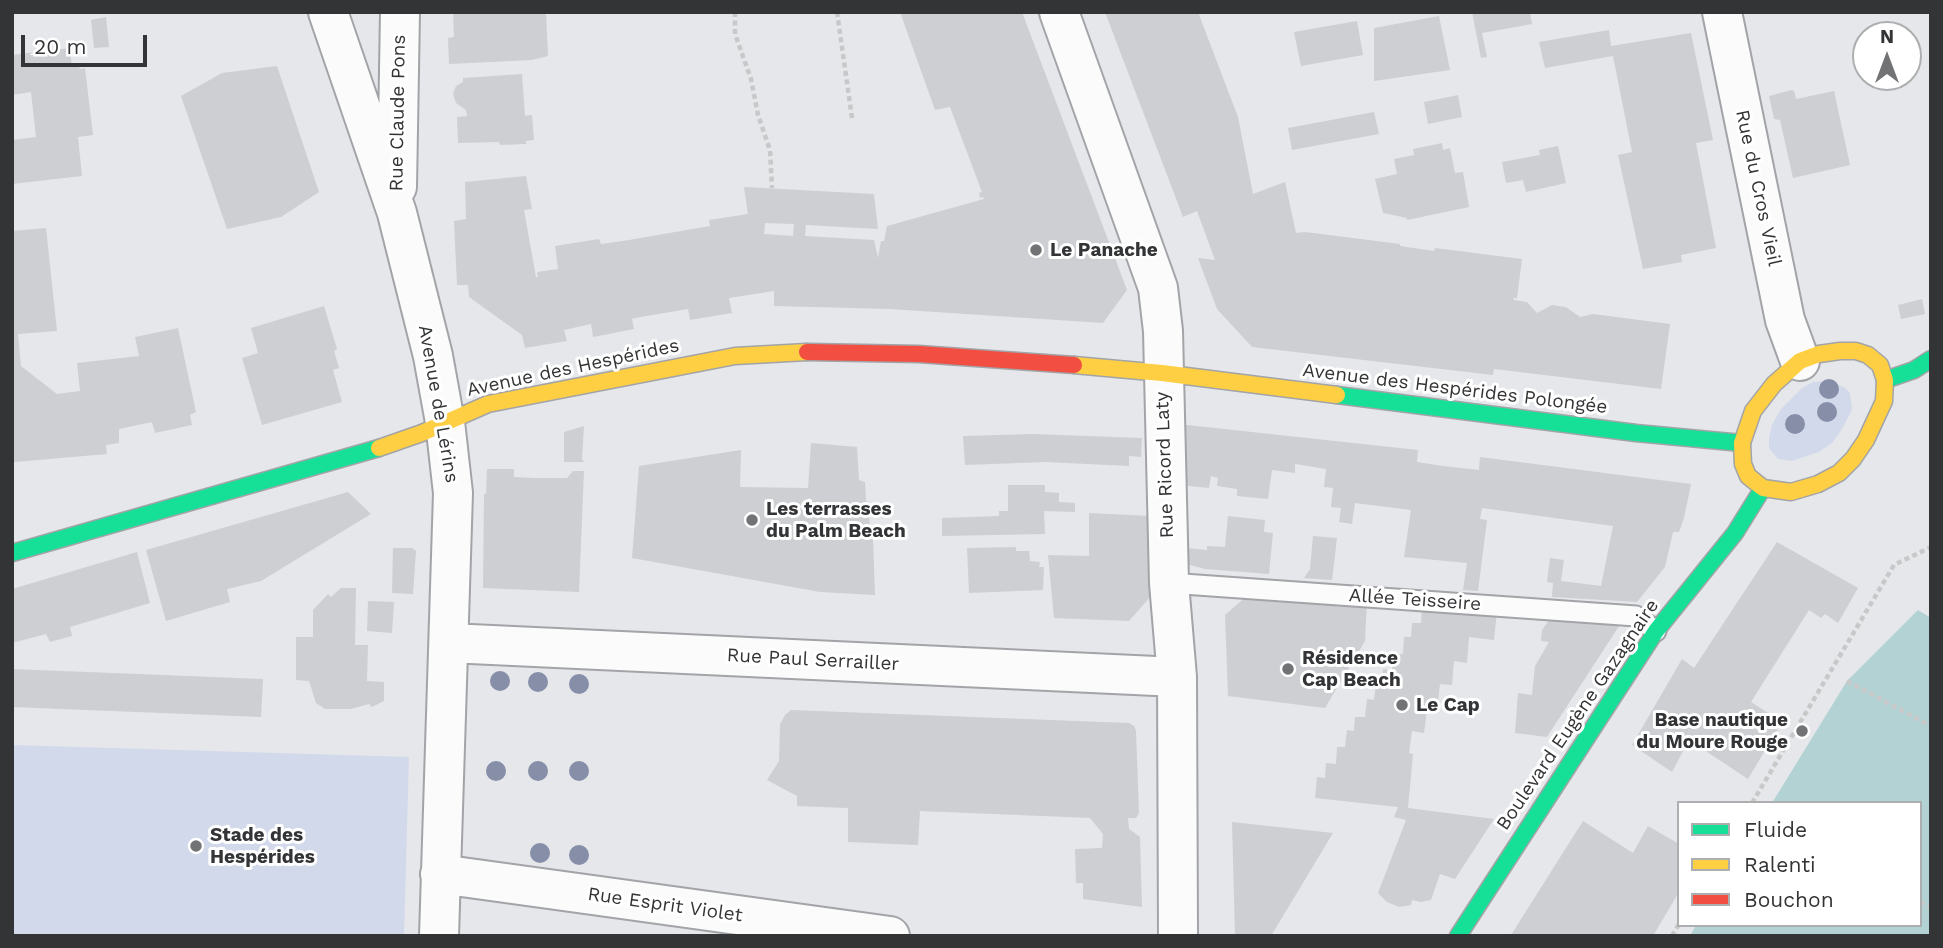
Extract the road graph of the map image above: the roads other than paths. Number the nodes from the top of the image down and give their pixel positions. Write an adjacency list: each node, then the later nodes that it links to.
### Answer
1 (328, 12): 5 (street, Avenue de Lérins)
2 (400, 12): 5 (street, Rue Claude Pons)
3 (1059, 12): 8 (street, Rue Ricord Laty)
4 (1722, 12): 7 (street, Rue du Cros Vieil)
5 (397, 214): 10 (street, Avenue de Lérins)
6 (1931, 359): 9 (street)
7 (1800, 361): 9 (street); 11 (street)
8 (1162, 373): 10 (street, Avenue des Hespérides); 11 (street, Avenue des Hespérides Polongée); 14 (street, Rue Ricord Laty)
9 (1885, 380): 12 (street)
10 (444, 422): 13 (street, Avenue des Hespérides); 16 (street, Avenue de Lérins)
11 (1742, 443): 12 (street)
12 (1763, 488): 15 (street, Boulevard Eugène Gazagnaire)
13 (12, 553)
14 (1169, 583): 15 (lane, Allée Teisseire); 17 (street, Rue Ricord Laty)
15 (1656, 631): 22 (street, Boulevard Eugène Gazagnaire)
16 (449, 643): 17 (street, Rue Paul Serrailler); 18 (street, Avenue de Lérins)
17 (1177, 677): 21 (street, Rue Ricord Laty)
18 (440, 874): 19 (street, Avenue de Lérins); 20 (street, Rue Esprit Violet)
19 (439, 936)
20 (891, 936)
21 (1178, 936)
22 (1458, 936)

